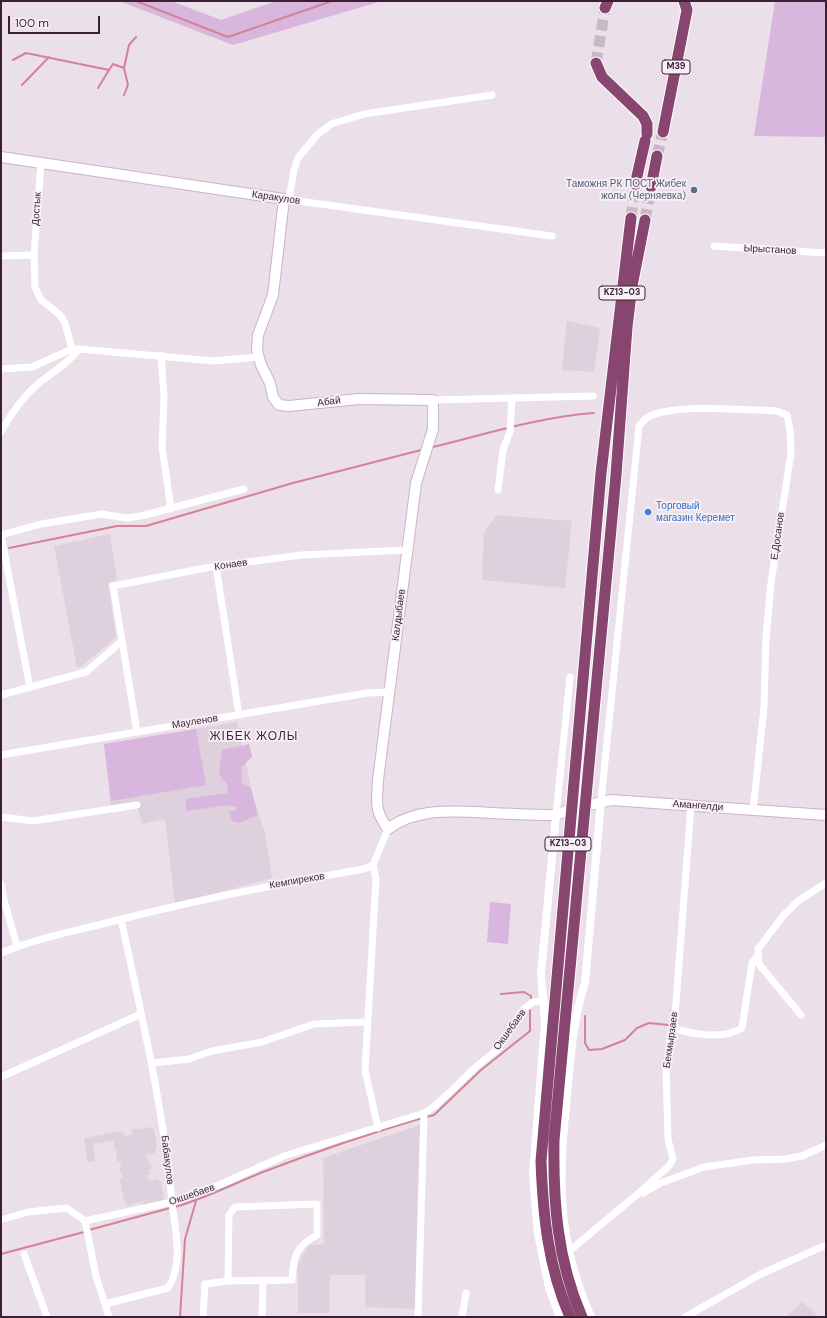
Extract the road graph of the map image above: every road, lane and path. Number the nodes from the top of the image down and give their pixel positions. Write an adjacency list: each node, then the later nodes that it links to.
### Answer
1 (684, 1): 4 (highway, M39)
2 (596, 64): 8 (highway)
3 (492, 95): 10 (street)
4 (663, 132)
5 (657, 156): 9 (highway)
6 (1, 157): 7 (main road, Каракулов)
7 (41, 163): 10 (main road, Каракулов); 16 (street, Достык)
8 (635, 185)
9 (651, 187)
10 (286, 200): 13 (street, Каракулов); 21 (main road, Абай)
11 (631, 218): 22 (highway, KZ13-03)
12 (645, 220): 22 (highway, KZ13-03)
13 (552, 236)
14 (714, 246): 15 (street, Ырыстанов)
15 (826, 253)
16 (34, 255): 17 (street); 19 (street, Достык)
17 (1, 256)
18 (79, 349): 19 (street); 20 (street); 27 (street)
19 (72, 350): 23 (street)
20 (161, 355): 21 (street); 32 (street)
21 (258, 357): 26 (main road, Абай)
22 (619, 368): 28 (highway, KZ13-03); 29 (highway, KZ13-03)
23 (1, 369)
24 (593, 396): 25 (street, Абай)
25 (512, 398): 26 (street, Абай); 31 (street)
26 (434, 400): 34 (main road, Калдыбаев)
27 (1, 432)
28 (601, 473): 29 (highway); 48 (highway, KZ13-03)
29 (616, 475): 46 (highway, KZ13-03)
30 (244, 490): 32 (street)
31 (498, 490)
32 (171, 509): 33 (street)
33 (1, 535): 38 (street)
34 (406, 550): 35 (street, Конаев); 39 (main road, Калдыбаев)
35 (216, 566): 36 (street, Конаев); 41 (street)
36 (122, 641): 38 (street); 42 (street, Конаев)
37 (570, 677): 51 (street)
38 (30, 688): 40 (street)
39 (390, 692): 41 (street, Мауленов); 53 (main road, Калдыбаев)
40 (1, 695)
41 (239, 715): 42 (street, Мауленов)
42 (137, 732): 43 (street, Мауленов)
43 (1, 755)
44 (601, 801): 46 (main road, Амангелди); 47 (main road, Амангелди); 49 (street, Е.Досанов); 76 (street)
45 (137, 805): 52 (street)
46 (586, 805): 48 (main road, Амангелди); 90 (highway, KZ13-03)
47 (691, 806): 49 (main road, Амангелди); 65 (street, Бекмырзаев)
48 (571, 809): 51 (main road); 89 (highway, KZ13-03)
49 (753, 811): 50 (main road, Амангелди)
50 (826, 815)
51 (556, 816): 53 (main road); 61 (street)
52 (1, 817)
53 (388, 829): 54 (street)
54 (373, 864): 57 (street, Кемпиреков); 64 (street)
55 (826, 883): 60 (street)
56 (1, 884): 58 (street)
57 (121, 919): 58 (street, Кемпиреков); 62 (street, Бабакулов)
58 (17, 946): 59 (street, Кемпиреков)
59 (1, 953)
60 (758, 956): 63 (street); 65 (street)
61 (544, 1001): 68 (street, Окшебаев); 88 (street)
62 (141, 1014): 66 (street, Бабакулов); 67 (street)
63 (801, 1015)
64 (366, 1022): 66 (street); 69 (street)
65 (674, 1029): 71 (street, Бекмырзаев)
66 (153, 1063): 72 (street, Бабакулов)
67 (1, 1077)
68 (424, 1113): 69 (street, Окшебаев); 86 (street)
69 (378, 1128): 72 (street, Окшебаев)
70 (826, 1145): 71 (street)
71 (633, 1198): 76 (street, Бекмырзаев)
72 (172, 1202): 74 (street, Окшебаев); 81 (street, Бабакулов)
73 (4, 1219): 74 (street)
74 (85, 1221): 81 (street)
75 (826, 1245): 92 (street)
76 (569, 1251): 91 (street)
77 (24, 1254): 82 (street)
78 (263, 1280): 79 (street); 79 (street); 85 (street)
79 (228, 1281): 84 (street)
80 (466, 1293): 87 (street)
81 (105, 1304): 83 (street)
82 (47, 1317)
83 (108, 1317)
84 (203, 1317)
85 (262, 1317)
86 (418, 1317)
87 (462, 1317)
88 (560, 1317)
89 (570, 1317)
90 (582, 1317)
91 (591, 1317)
92 (685, 1317)

